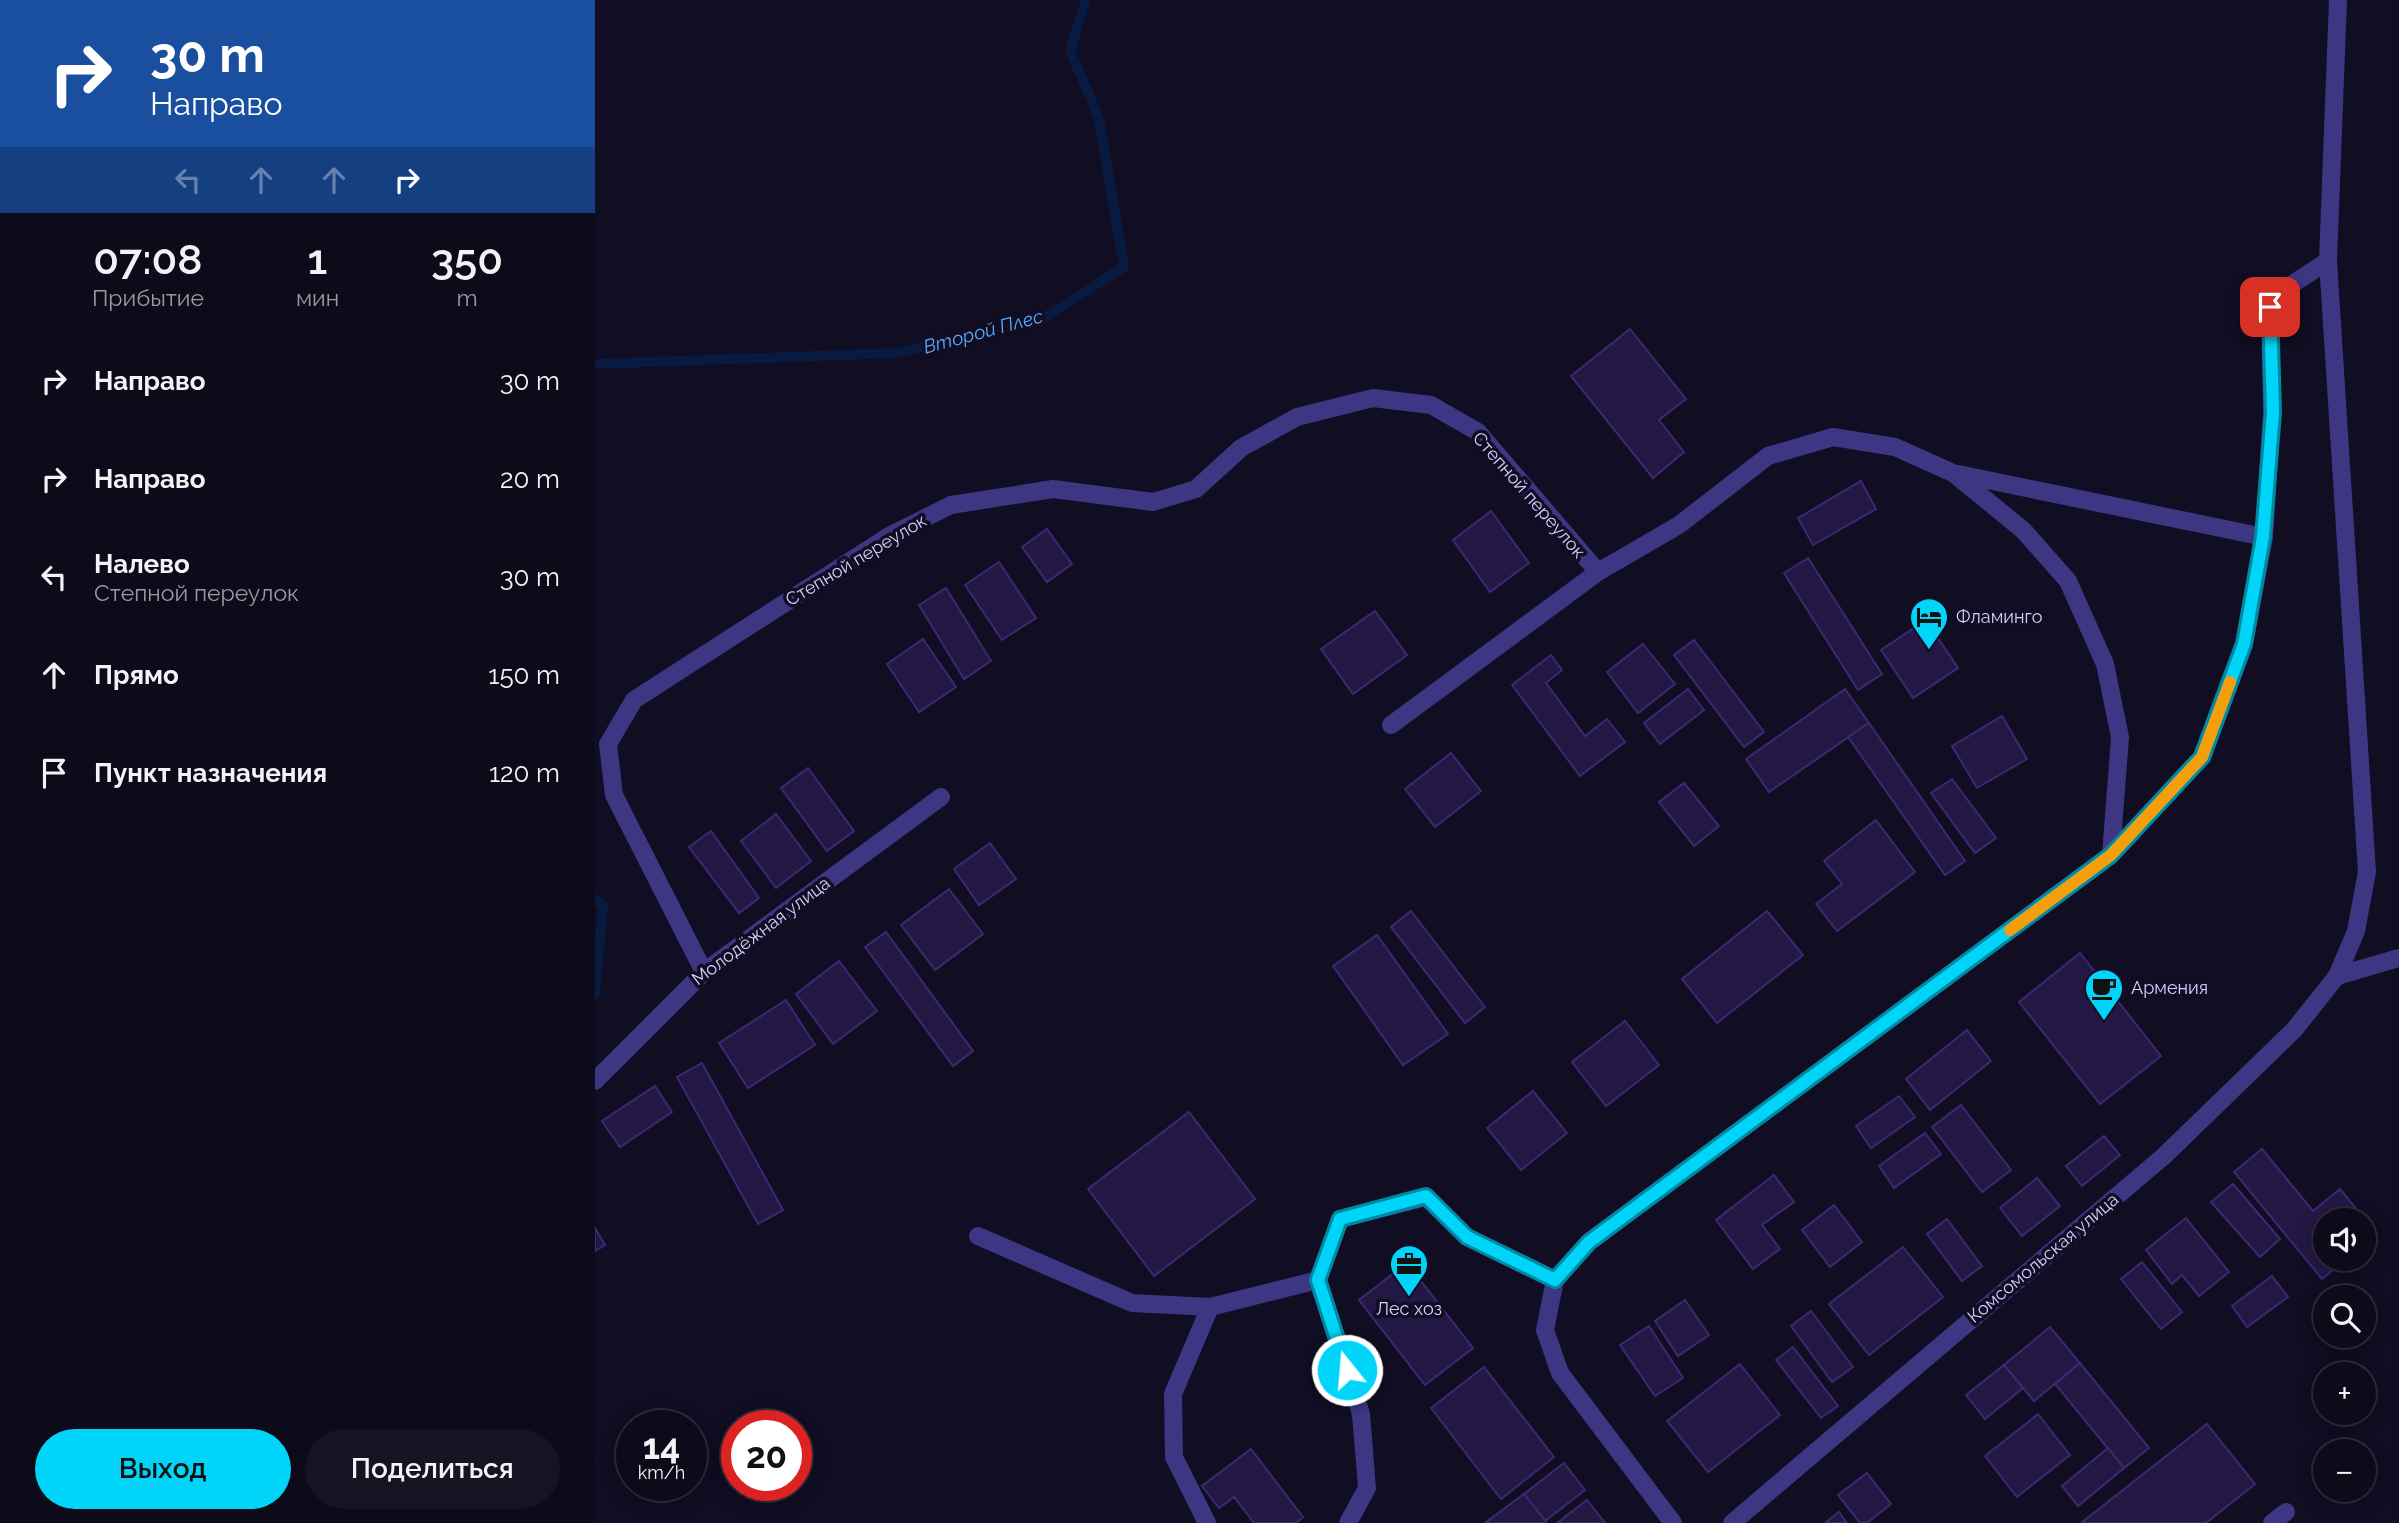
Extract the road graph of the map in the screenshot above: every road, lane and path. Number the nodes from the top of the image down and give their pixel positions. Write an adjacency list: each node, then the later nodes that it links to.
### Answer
1 (2338, 0): 2 (street, Комсомольская улица)
2 (2328, 261): 4 (street); 11 (street, Комсомольская улица)
3 (1953, 473): 4 (street); 5 (street, Степной переулок); 8 (street, Степной переулок)
4 (2263, 537): 8 (street)
5 (1598, 572): 6 (street, Степной переулок); 10 (street, Степной переулок)
6 (1391, 725)
7 (941, 797): 10 (street, Молодёжная улица)
8 (2111, 855): 15 (street)
9 (2399, 958): 11 (street)
10 (703, 972): 12 (street, Молодёжная улица)
11 (2337, 976): 20 (street, Комсомольская улица)
12 (595, 1081)
13 (978, 1236): 16 (street)
14 (1318, 1280): 15 (street); 16 (street); 18 (street)
15 (1555, 1280): 19 (street)
16 (1210, 1307): 17 (street)
17 (1207, 1523)
18 (1348, 1523)
19 (1673, 1523)
20 (1732, 1523)

